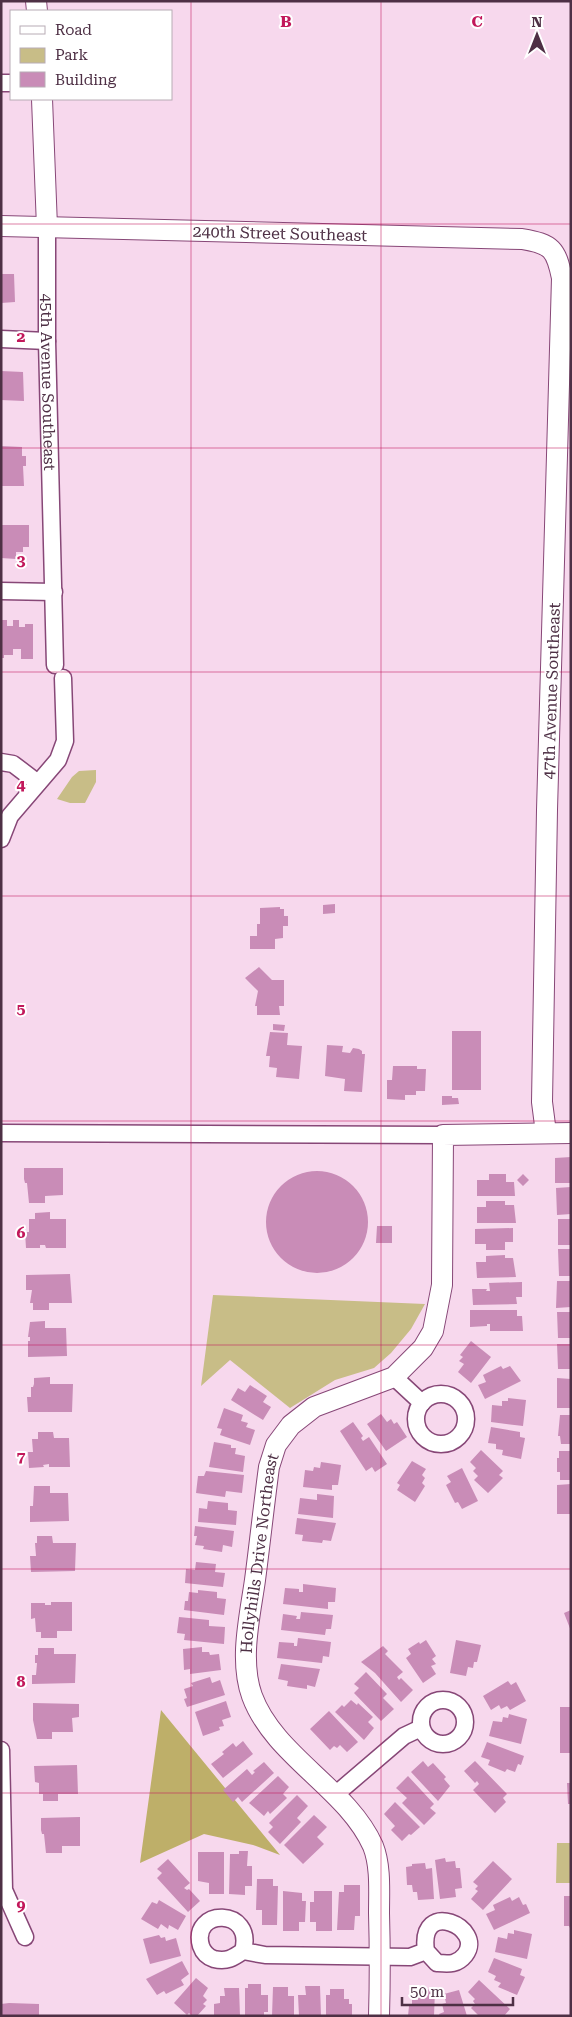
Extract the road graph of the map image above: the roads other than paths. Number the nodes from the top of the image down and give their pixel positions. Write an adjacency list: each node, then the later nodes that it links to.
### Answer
1 (42, 100): 3 (street, 45th Avenue Southeast)
2 (1, 226): 3 (street, 240th Street Southeast)
3 (47, 227): 4 (street, 240th Street Southeast); 6 (street, 45th Avenue Southeast)
4 (554, 251): 13 (street, 47th Avenue Southeast)
5 (1, 339): 6 (street)
6 (47, 341): 8 (street, 45th Avenue Southeast)
7 (1, 591): 8 (street)
8 (54, 592): 10 (street, 45th Avenue Southeast)
9 (1, 762): 10 (street)
10 (38, 783): 11 (street, 45th Avenue Southeast)
11 (1, 839)
12 (1, 1133): 15 (street)
13 (546, 1133): 14 (street); 15 (street)
14 (571, 1133)
15 (443, 1135): 16 (street, Hollyhills Drive Northeast)
16 (394, 1377): 17 (street); 20 (street, Hollyhills Drive Northeast)
17 (422, 1403)
18 (421, 1728): 20 (street)
19 (1, 1750): 21 (street)
20 (335, 1795): 24 (street, Hollyhills Drive Northeast)
21 (25, 1937)
22 (243, 1951): 24 (street)
23 (426, 1951): 24 (street)
24 (380, 1957): 25 (street, Hollyhills Drive Northeast)
25 (380, 2016)

